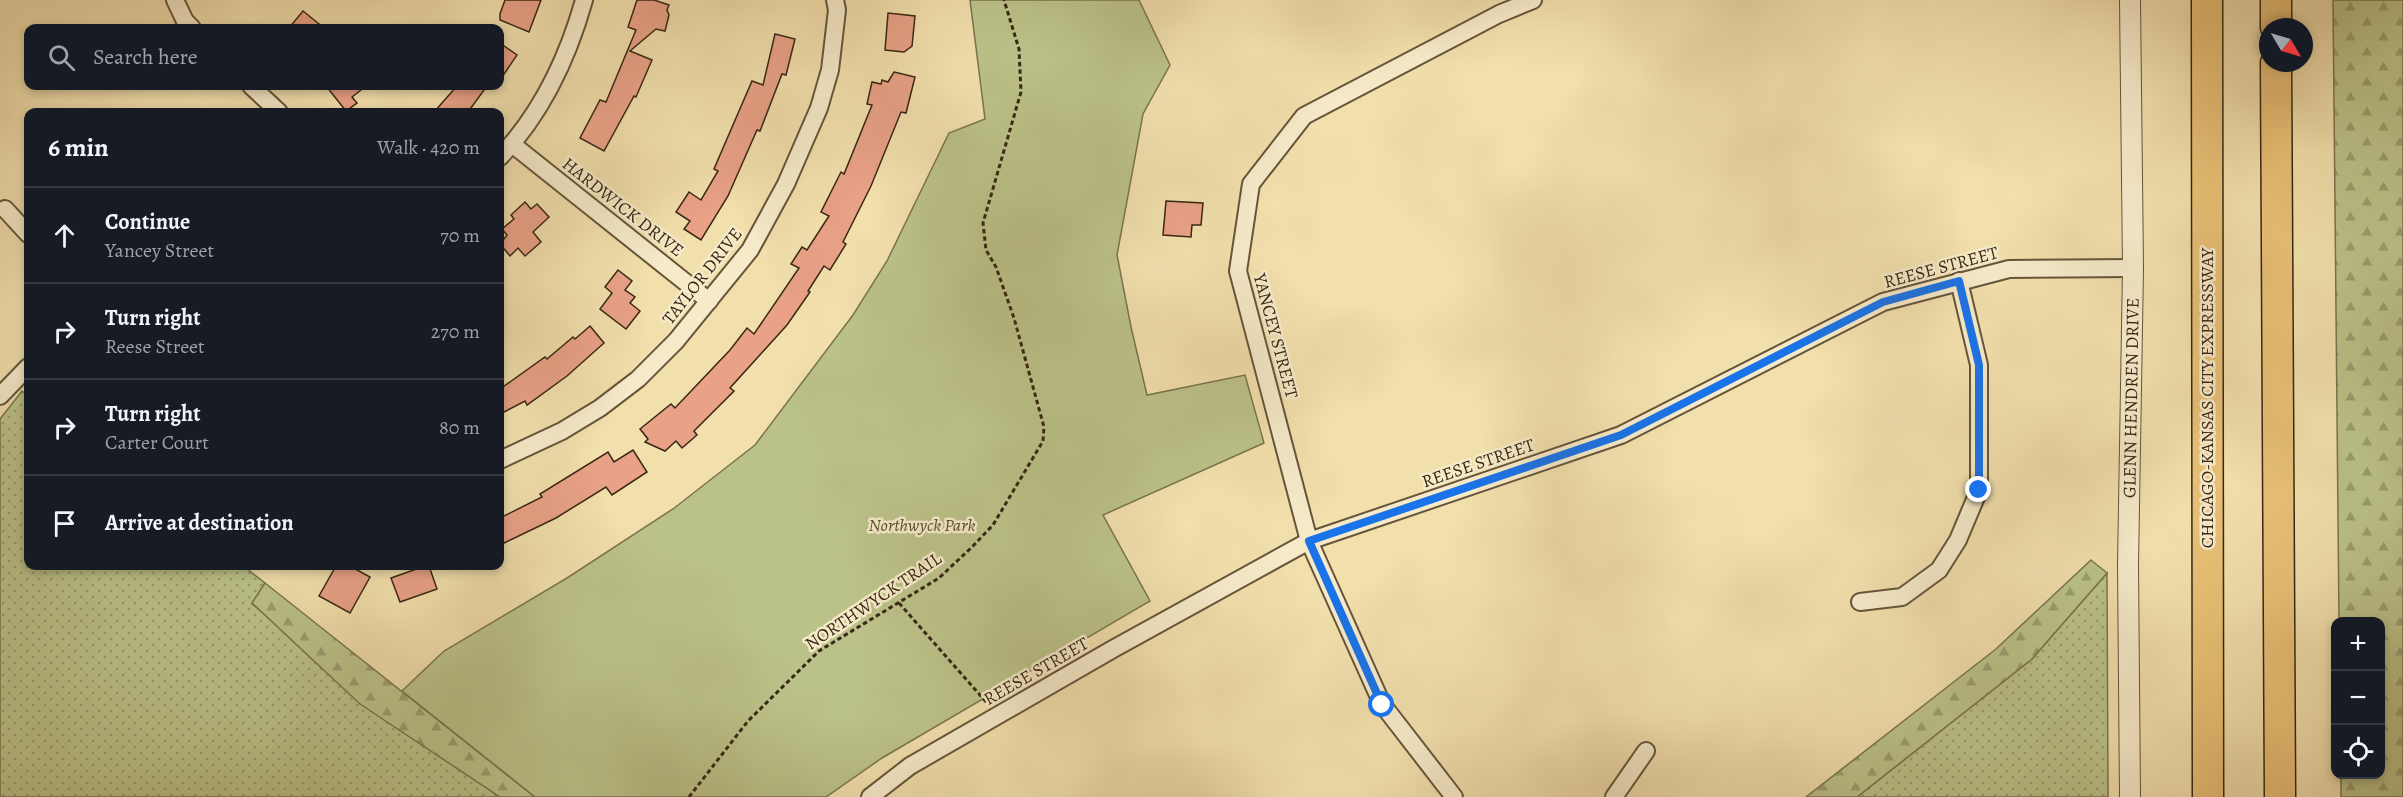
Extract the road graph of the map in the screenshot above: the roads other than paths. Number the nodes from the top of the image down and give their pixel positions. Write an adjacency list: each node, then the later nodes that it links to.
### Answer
1 (175, 0): 10 (street)
2 (584, 0): 14 (street)
3 (835, 0): 20 (street, TAYLOR DRIVE)
4 (1533, 0): 8 (street, YANCEY STREET)
5 (2130, 0): 18 (street, GLENN HENDREN DRIVE)
6 (2207, 0): 31 (highway, CHICAGO-KANSAS CITY EXPRESSWAY)
7 (2276, 0): 9 (highway)
8 (1496, 7): 24 (street, YANCEY STREET)
9 (2276, 18)
10 (188, 24)
11 (2276, 72): 32 (highway)
12 (255, 90): 13 (street)
13 (275, 108)
14 (512, 144): 15 (street); 20 (street, HARDWICK DRIVE)
15 (504, 153)
16 (5, 209): 17 (street)
17 (24, 230)
18 (2133, 268): 19 (street, REESE STREET); 30 (street, GLENN HENDREN DRIVE)
19 (1959, 281): 24 (street, REESE STREET); 25 (street)
20 (709, 301): 23 (street, TAYLOR DRIVE)
21 (24, 371): 22 (street)
22 (0, 396)
23 (504, 458)
24 (1309, 541): 27 (street, REESE STREET); 28 (street, YANCEY STREET)
25 (1860, 602)
26 (1646, 751): 29 (street)
27 (870, 797)
28 (1454, 797)
29 (1614, 797)
30 (2130, 797)
31 (2208, 797)
32 (2280, 797)

